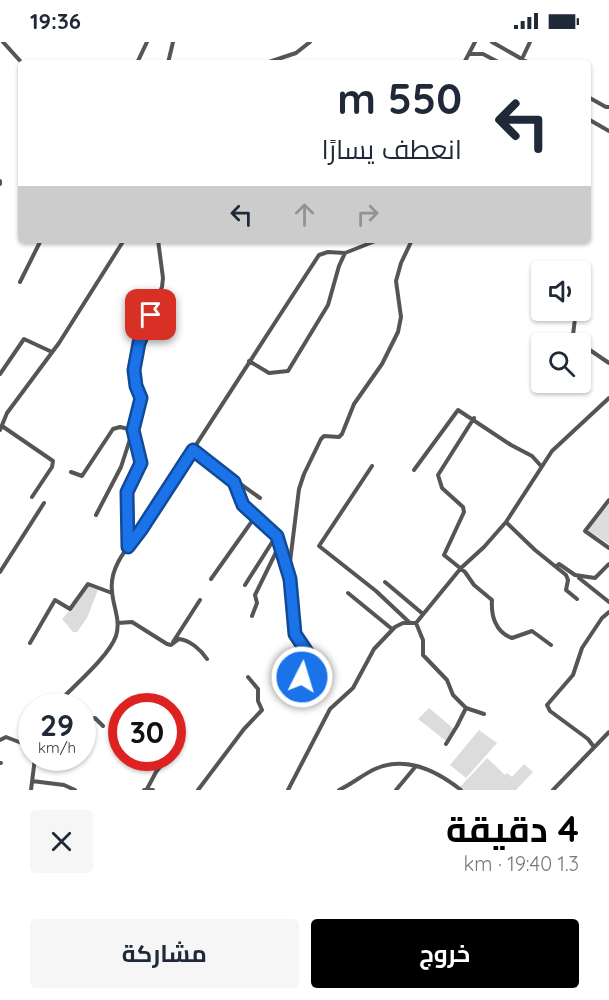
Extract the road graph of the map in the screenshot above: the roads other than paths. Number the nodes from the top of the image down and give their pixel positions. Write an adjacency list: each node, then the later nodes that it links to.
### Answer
1 (3, 42): 9 (street)
2 (147, 42): 10 (street)
3 (173, 42): 11 (street)
4 (310, 42): 12 (street)
5 (475, 42): 8 (street)
6 (492, 42): 15 (street)
7 (529, 43): 16 (street)
8 (470, 54): 13 (street); 14 (street)
9 (19, 60)
10 (138, 60)
11 (169, 60)
12 (275, 60)
13 (466, 60)
14 (494, 60)
15 (519, 60)
16 (521, 60)
17 (591, 99): 18 (street)
18 (609, 107)
19 (591, 120): 20 (street)
20 (609, 130)
21 (40, 243): 29 (street)
22 (122, 243): 31 (street)
23 (158, 243): 39 (street)
24 (360, 243): 27 (street)
25 (367, 243): 27 (street)
26 (411, 243): 63 (street)
27 (358, 248): 28 (street)
28 (345, 253): 32 (street); 32 (street)
29 (20, 282)
30 (575, 321): 33 (street)
31 (52, 352): 34 (street); 36 (street)
32 (249, 361): 40 (street)
33 (609, 363)
34 (0, 374)
35 (609, 398): 42 (street)
36 (2, 418): 38 (street)
37 (474, 418): 42 (street); 43 (street); 59 (street)
38 (1, 428): 46 (street)
39 (133, 430): 44 (street); 50 (street); 55 (street)
40 (193, 450): 45 (street); 55 (street)
41 (372, 466): 75 (street)
42 (542, 466): 52 (street)
43 (414, 470)
44 (71, 472)
45 (236, 485): 47 (street); 51 (street)
46 (32, 497)
47 (260, 498)
48 (609, 500): 56 (street)
49 (44, 503): 60 (street)
50 (96, 515)
51 (255, 517): 53 (street); 62 (street)
52 (506, 522): 58 (street); 59 (street)
53 (277, 536): 54 (street); 65 (street)
54 (280, 544): 63 (street); 73 (street)
55 (128, 547): 66 (street)
56 (609, 548)
57 (609, 564): 61 (street)
58 (557, 566): 61 (street); 68 (street)
59 (461, 568): 72 (street); 79 (street)
60 (0, 572)
61 (577, 576): 70 (street)
62 (212, 579)
63 (290, 579): 82 (street)
64 (386, 582): 72 (street)
65 (245, 585)
66 (112, 593): 74 (street); 77 (street)
67 (348, 594): 76 (street)
68 (577, 599)
69 (200, 600): 78 (street)
70 (609, 602)
71 (609, 612): 92 (street)
72 (423, 614): 75 (street)
73 (252, 616)
74 (118, 623): 78 (street); 83 (street)
75 (413, 623): 76 (street); 84 (street)
76 (392, 629): 102 (street)
77 (30, 643)
78 (171, 645): 80 (street)
79 (551, 645)
80 (207, 659)
81 (248, 677): 101 (street)
82 (302, 677)
83 (69, 693)
84 (466, 708): 85 (street); 91 (street)
85 (484, 714)
86 (96, 719): 87 (street)
87 (103, 726)
88 (609, 732): 92 (street)
89 (0, 740): 90 (street)
90 (18, 742)
91 (446, 744)
92 (594, 747): 106 (street)
93 (416, 766): 103 (street); 104 (street); 105 (street)
94 (33, 771): 96 (street)
95 (157, 771): 99 (street)
96 (32, 782): 97 (street); 98 (street)
97 (31, 790)
98 (75, 790)
99 (146, 790): 100 (street)
100 (153, 790)
101 (198, 790)
102 (288, 790)
103 (339, 790)
104 (396, 790)
105 (461, 790)
106 (553, 790)

